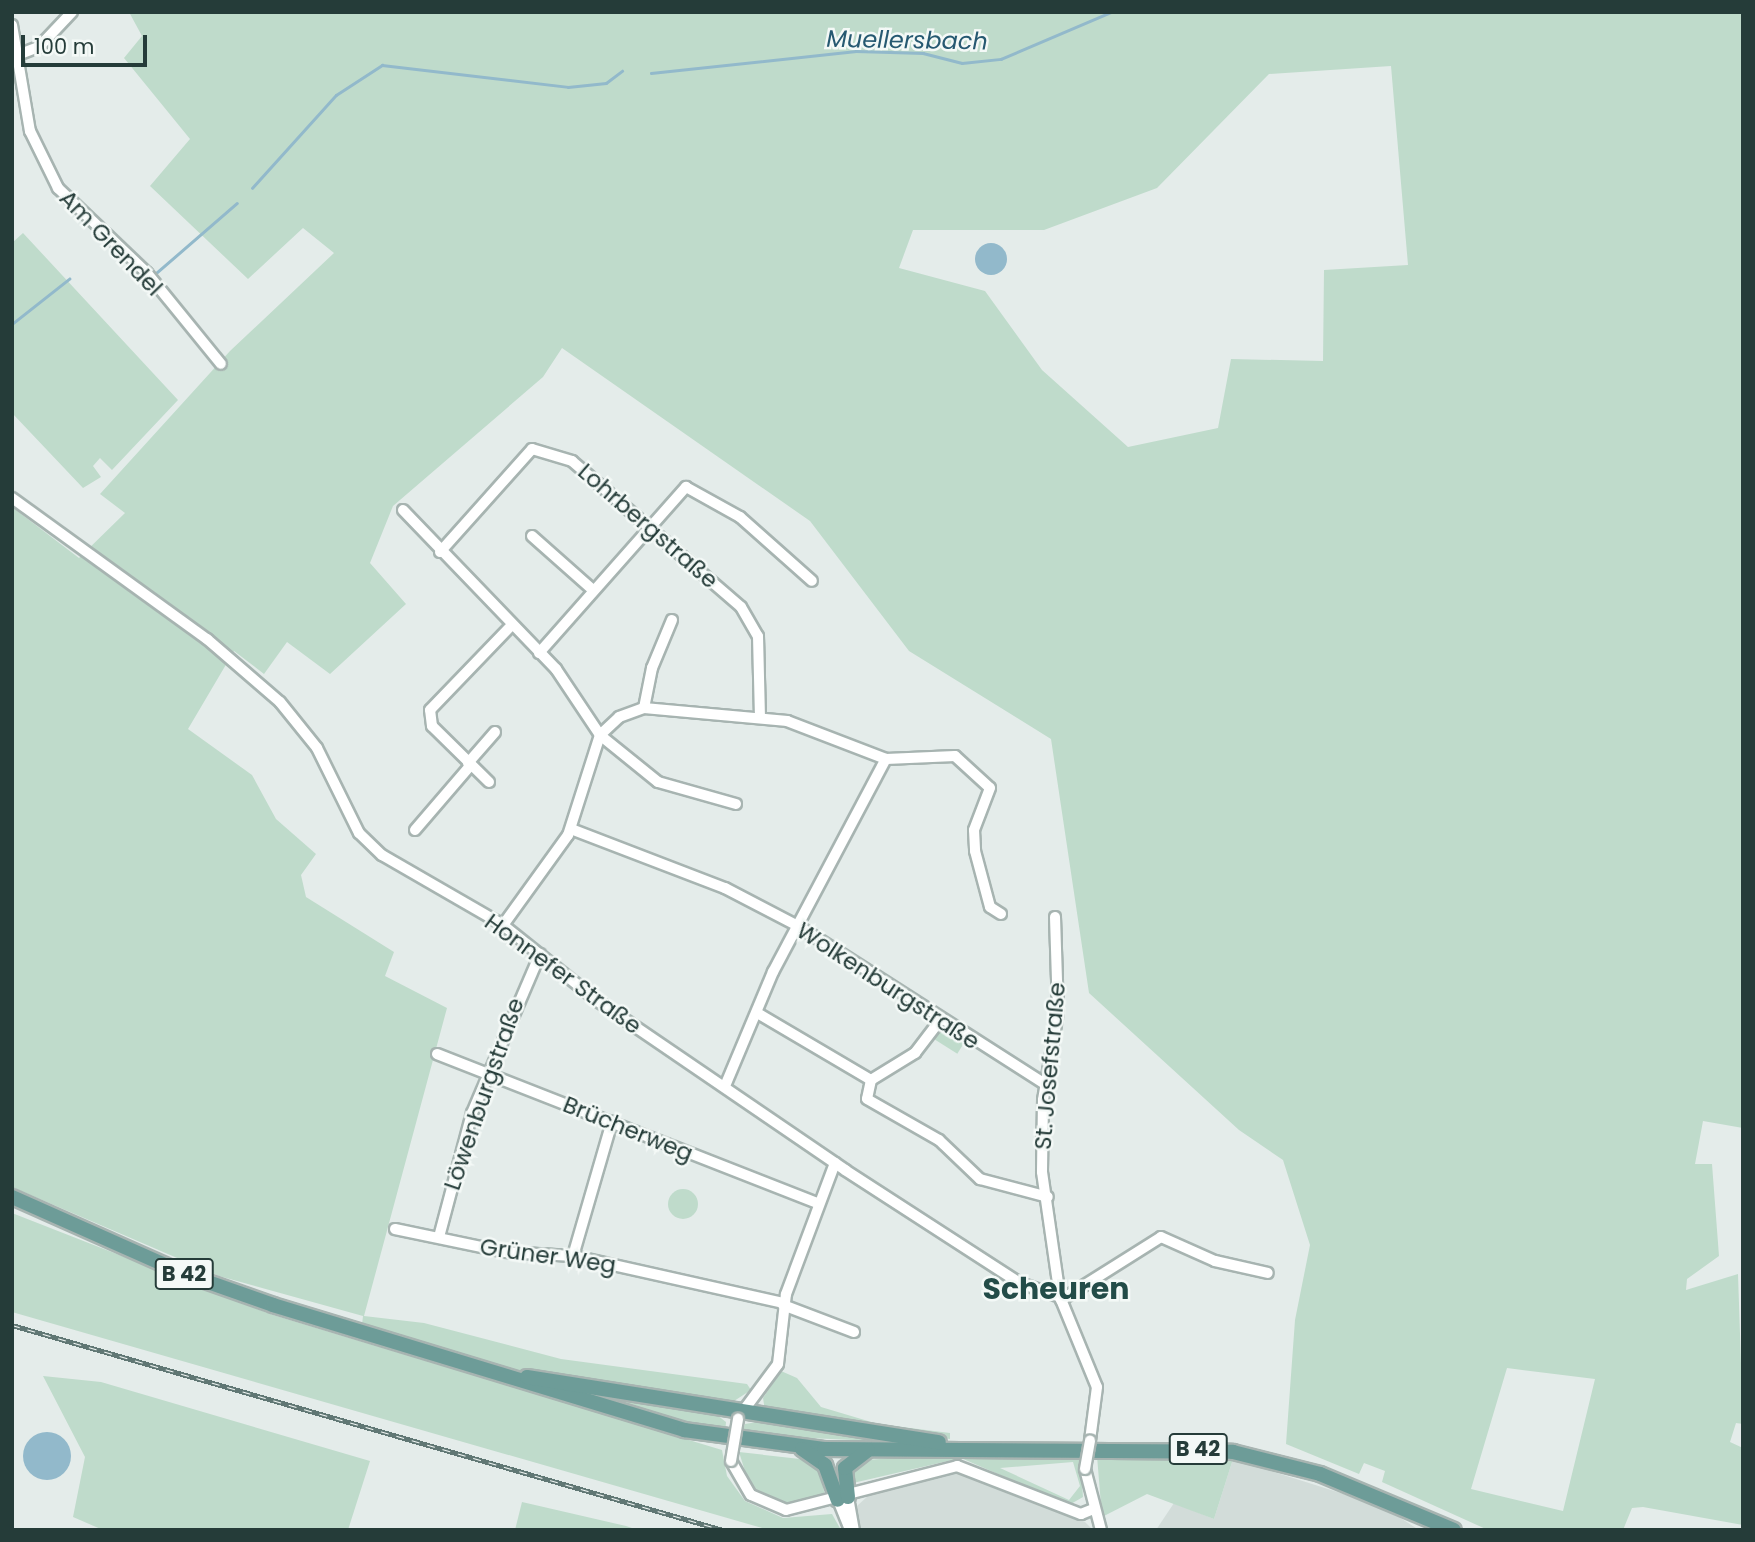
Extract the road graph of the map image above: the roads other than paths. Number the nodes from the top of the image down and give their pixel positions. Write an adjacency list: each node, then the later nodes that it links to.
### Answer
1 (72, 12): 3 (street)
2 (13, 29): 3 (street, Am Grendel)
3 (16, 56): 4 (street, Am Grendel)
4 (221, 364)
5 (12, 498): 27 (street, Honnefer Straße)
6 (403, 510): 9 (street)
7 (648, 524): 9 (street, Lohrbergstraße); 10 (street); 11 (street); 16 (street, Lohrbergstraße)
8 (532, 536): 11 (street)
9 (440, 552): 13 (street)
10 (812, 581)
11 (593, 590): 14 (street)
12 (672, 620): 15 (street)
13 (509, 628): 14 (street); 20 (street)
14 (538, 653): 18 (street)
15 (644, 708): 16 (street); 18 (street)
16 (760, 717): 19 (street)
17 (495, 732): 20 (street)
18 (600, 735): 22 (street); 23 (street)
19 (886, 759): 25 (street); 28 (street)
20 (469, 764): 21 (street); 24 (street)
21 (489, 782)
22 (736, 804)
23 (571, 829): 27 (street); 28 (street, Wolkenburgstraße)
24 (415, 830)
25 (1001, 914)
26 (1055, 917): 35 (street, St. Josefstraße)
27 (503, 925): 29 (street, Honnefer Straße)
28 (798, 926): 30 (street); 31 (street, Wolkenburgstraße)
29 (540, 954): 33 (street, Löwenburgstraße); 36 (street, Honnefer Straße)
30 (759, 1014): 34 (street); 36 (street)
31 (941, 1019): 34 (street); 35 (street, Wolkenburgstraße)
32 (437, 1054): 33 (street, Brücherweg)
33 (488, 1074): 37 (street, Brücherweg); 43 (street, Löwenburgstraße)
34 (871, 1080): 40 (street)
35 (1047, 1085): 40 (street, St. Josefstraße)
36 (725, 1086): 38 (street, Honnefer Straße)
37 (612, 1122): 41 (street, Brücherweg); 44 (street)
38 (835, 1163): 41 (street); 46 (street, Honnefer Straße)
39 (12, 1197): 49 (main road, B 42)
40 (1048, 1197): 46 (street, St. Josefstraße)
41 (819, 1203): 47 (street)
42 (395, 1229): 43 (street, Grüner Weg)
43 (439, 1237): 44 (street, Grüner Weg)
44 (573, 1256): 47 (street, Grüner Weg)
45 (1268, 1273): 46 (street)
46 (1060, 1298): 55 (street, St. Josefstraße, bridge)
47 (783, 1304): 48 (street, Grüner Weg); 50 (street)
48 (853, 1332)
49 (505, 1378): 50 (main road); 51 (main road, B 42)
50 (741, 1415): 53 (main road); 54 (street, bridge)
51 (801, 1448): 52 (main road, B 42); 54 (main road)
52 (870, 1450): 53 (main road, B 42); 54 (main road)
53 (960, 1450): 56 (main road, B 42)
54 (843, 1498): 55 (street); 57 (street)
55 (1091, 1510): 58 (street, St. Josefstraße)
56 (1426, 1524): 59 (main road, B 42)
57 (852, 1530)
58 (1101, 1530)
59 (1454, 1530)

